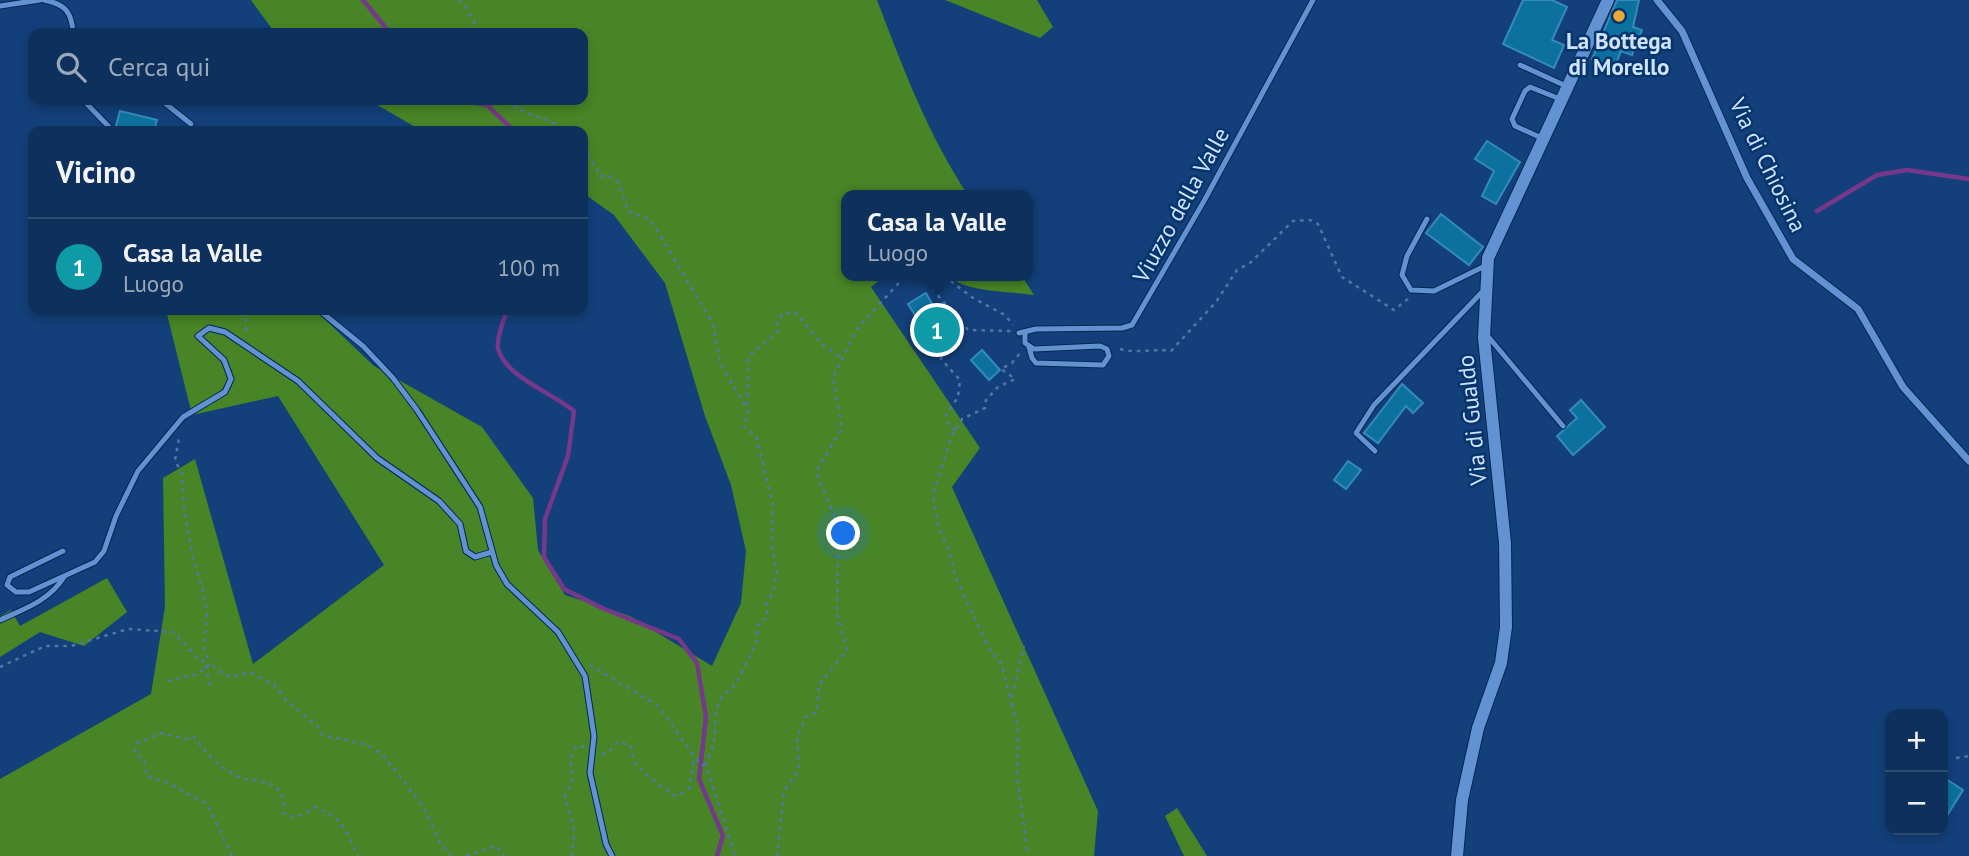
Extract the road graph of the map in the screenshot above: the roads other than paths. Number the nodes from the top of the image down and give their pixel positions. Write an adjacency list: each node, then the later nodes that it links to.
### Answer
1 (42, 0): 5 (lane); 6 (lane)
2 (1313, 0): 20 (lane, Viuzzo della Valle)
3 (1608, 0): 8 (street, Via di Gualdo)
4 (1657, 0): 23 (street, Via di Chiosina)
5 (0, 6)
6 (72, 28)
7 (1520, 65): 8 (lane)
8 (1569, 87): 9 (street, Via di Gualdo)
9 (1563, 100): 14 (street, Via di Gualdo); 14 (lane)
10 (88, 105): 13 (lane)
11 (167, 105): 12 (lane)
12 (191, 124)
13 (109, 126)
14 (1545, 139): 16 (street, Via di Gualdo)
15 (1427, 219): 16 (lane)
16 (1487, 265): 17 (street, Via di Gualdo)
17 (1485, 290): 19 (street, Via di Gualdo); 22 (lane)
18 (325, 315): 25 (lane)
19 (1484, 331): 21 (lane); 29 (street, Via di Gualdo)
20 (1027, 345): 20 (lane)
21 (1563, 426)
22 (1375, 451)
23 (1969, 461)
24 (63, 551): 26 (lane)
25 (492, 552): 26 (lane); 28 (lane)
26 (64, 577): 27 (lane)
27 (0, 620)
28 (612, 856)
29 (1457, 856)

